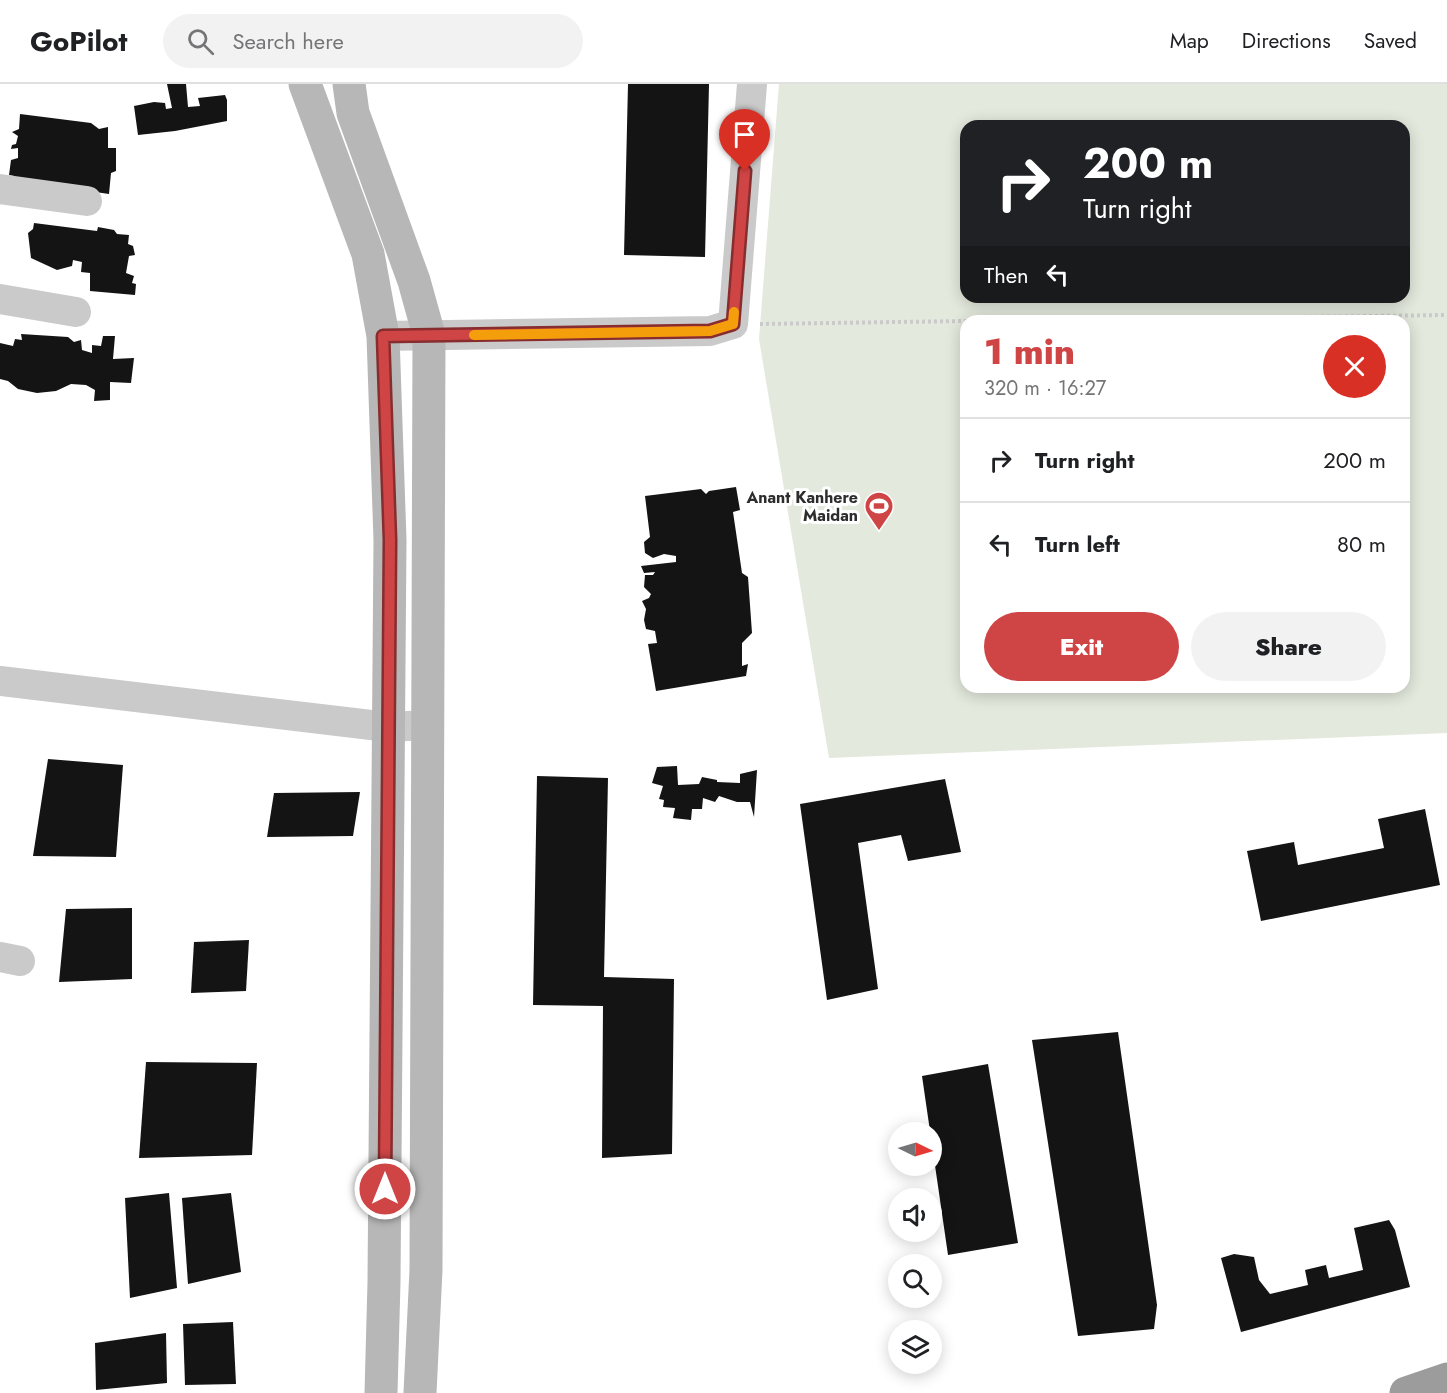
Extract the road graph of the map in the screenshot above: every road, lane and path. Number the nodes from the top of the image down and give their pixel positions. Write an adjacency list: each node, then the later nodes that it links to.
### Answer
1 (305, 84): 13 (main road)
2 (349, 84): 12 (main road)
3 (752, 84): 11 (street)
4 (0, 189): 5 (street)
5 (87, 201)
6 (0, 299): 7 (street)
7 (76, 312)
8 (1410, 315): 9 (path)
9 (1447, 315)
10 (960, 321): 11 (path)
11 (733, 324): 12 (street)
12 (429, 335): 13 (street); 15 (main road)
13 (383, 336): 16 (main road)
14 (0, 681): 16 (street)
15 (428, 725): 16 (street); 19 (main road)
16 (388, 727): 18 (main road)
17 (1447, 1379): 20 (highway)
18 (381, 1393)
19 (420, 1393)
20 (1406, 1393)

